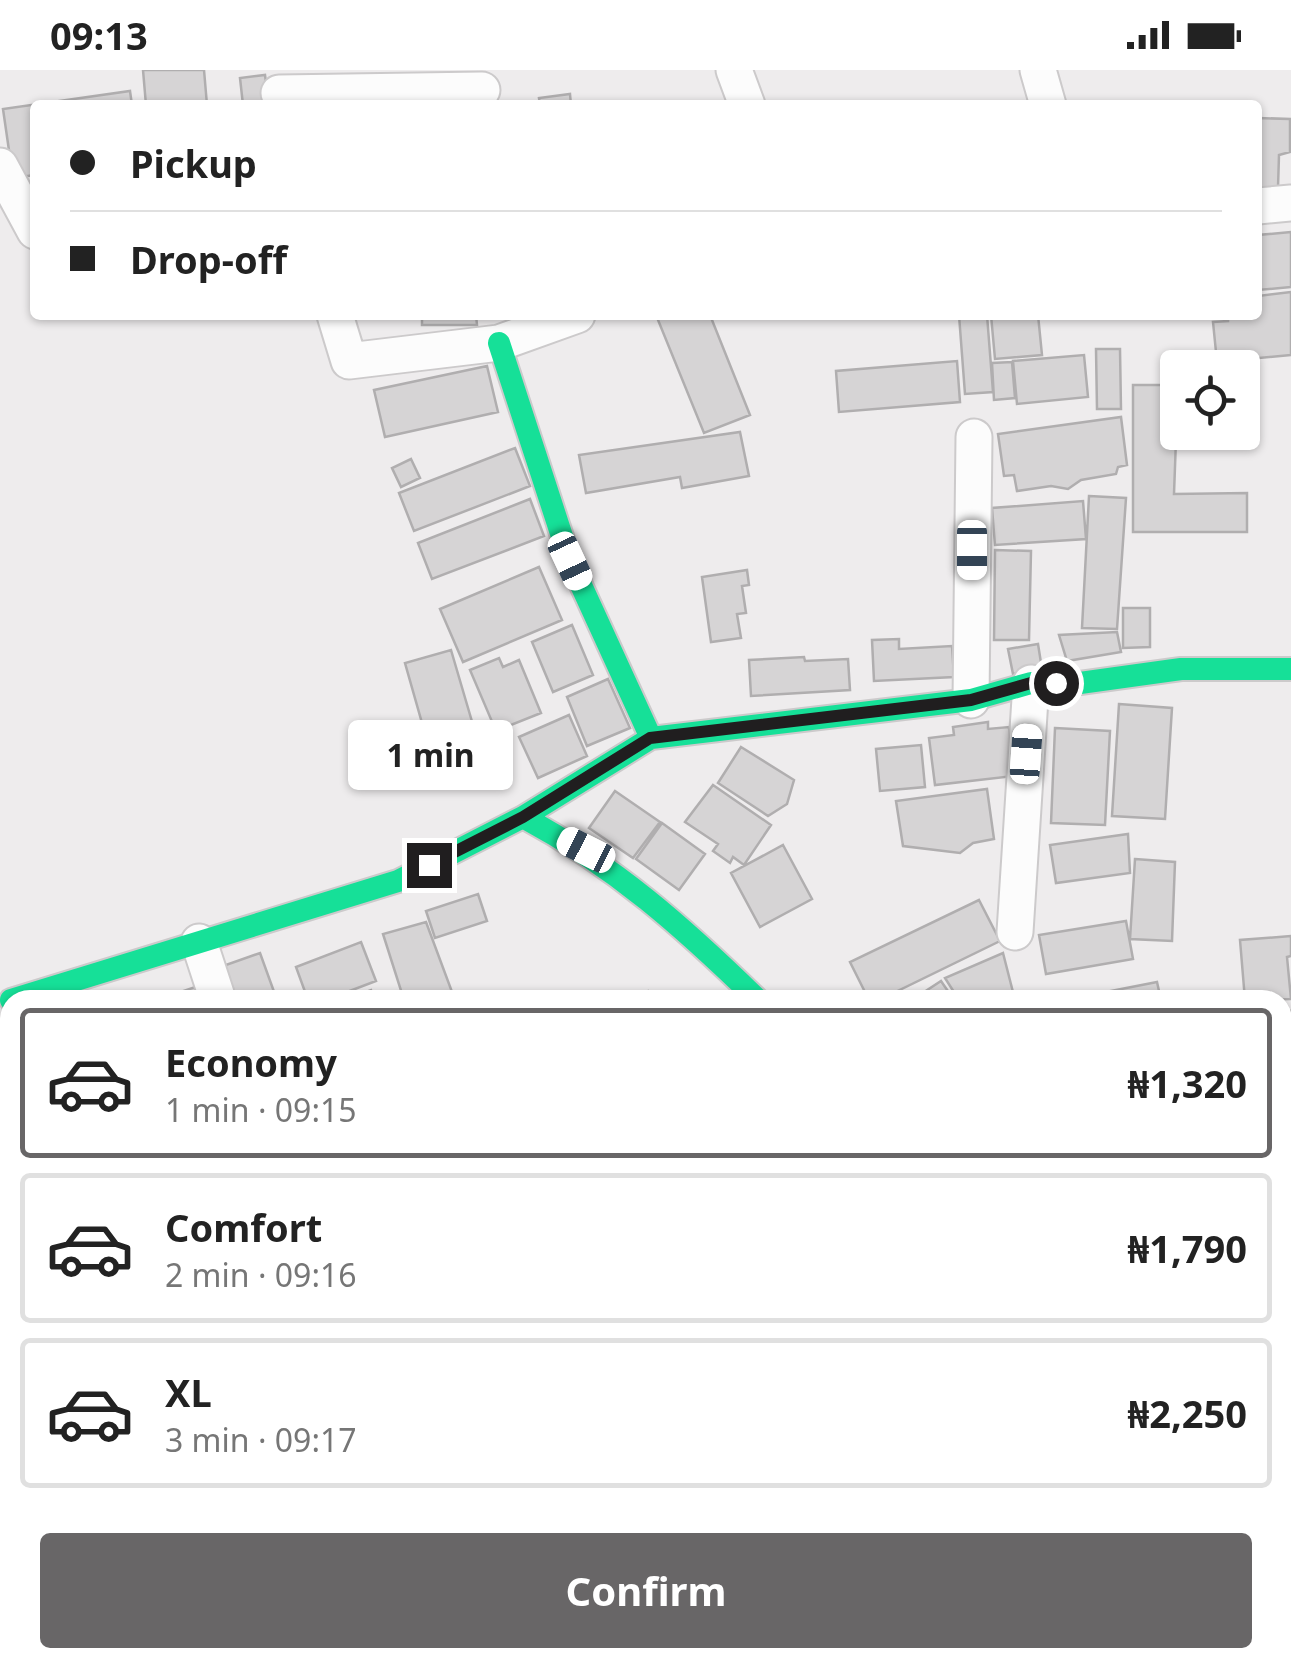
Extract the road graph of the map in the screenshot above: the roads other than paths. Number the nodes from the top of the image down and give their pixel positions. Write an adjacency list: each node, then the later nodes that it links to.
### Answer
1 (734, 70): 5 (street)
2 (1038, 70): 6 (street)
3 (278, 89): 4 (street)
4 (482, 90)
5 (744, 100)
6 (1047, 100)
7 (0, 166): 10 (street)
8 (1291, 203): 9 (street)
9 (1262, 206)
10 (30, 222)
11 (337, 320): 13 (street)
12 (563, 320): 13 (street)
13 (499, 343): 18 (street)
14 (974, 437): 17 (street)
15 (1291, 669): 16 (street)
16 (1031, 683): 17 (street); 20 (street)
17 (971, 700): 18 (street)
18 (650, 738): 19 (street)
19 (523, 817): 21 (street); 24 (street)
20 (1016, 932)
21 (199, 942): 22 (street); 23 (street)
22 (43, 990)
23 (215, 990)
24 (748, 990)

